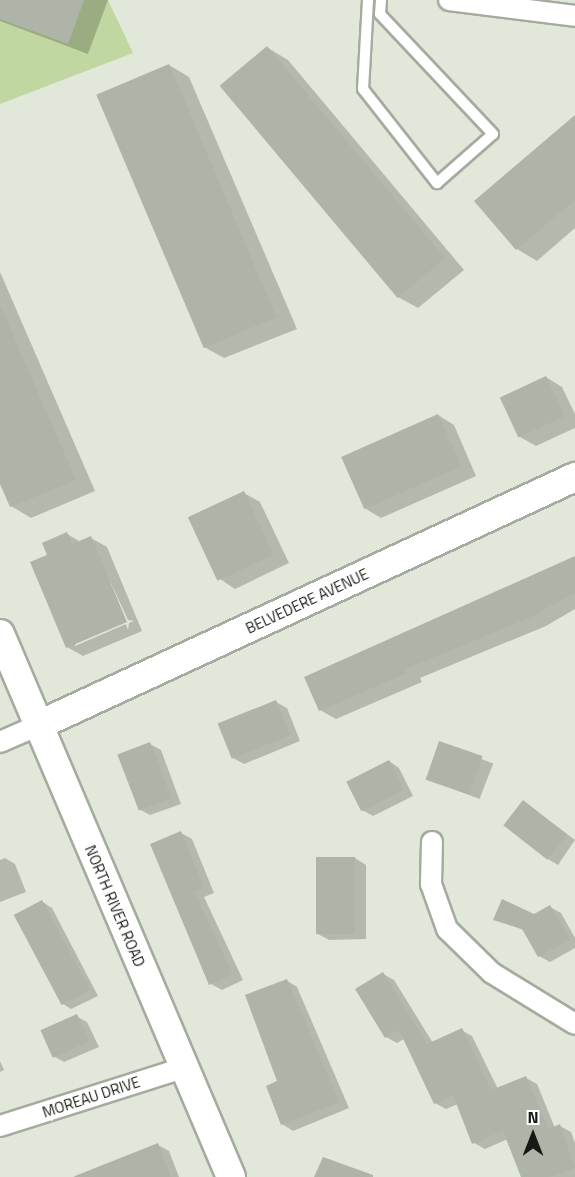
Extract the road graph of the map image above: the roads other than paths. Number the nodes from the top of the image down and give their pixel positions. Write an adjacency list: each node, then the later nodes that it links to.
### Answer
1 (368, 0): 2 (lane)
2 (381, 0)
3 (448, 0): 4 (street)
4 (575, 16)
5 (575, 477): 7 (main road, BELVEDERE AVENUE)
6 (0, 634): 7 (main road, NORTH RIVER ROAD)
7 (39, 725): 8 (street); 11 (main road, NORTH RIVER ROAD)
8 (0, 742)
9 (432, 842): 10 (street)
10 (575, 1024)
11 (183, 1068): 12 (street, MOREAU DRIVE); 13 (main road, NORTH RIVER ROAD)
12 (0, 1126)
13 (231, 1177)

